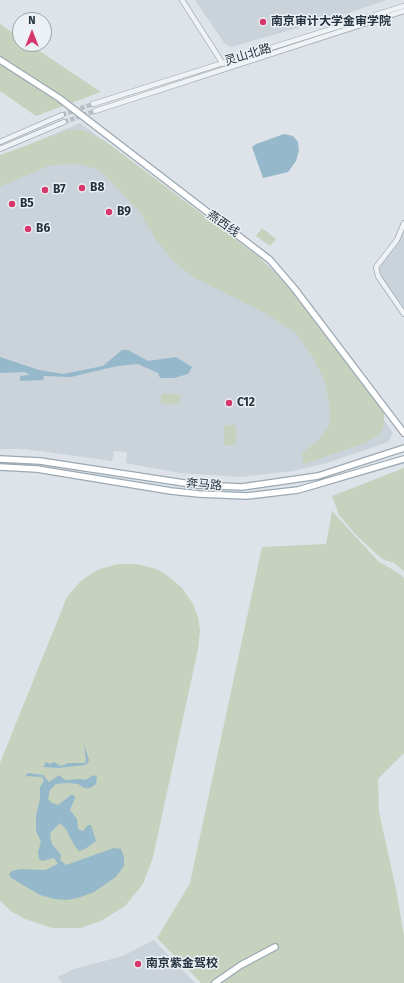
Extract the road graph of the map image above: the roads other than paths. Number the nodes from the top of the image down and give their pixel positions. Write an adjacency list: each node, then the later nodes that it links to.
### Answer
1 (182, 0): 5 (street)
2 (404, 6): 5 (street, 灵山北路)
3 (404, 11): 6 (street, 灵山北路)
4 (0, 60): 15 (main road, 燕西线)
5 (222, 63): 6 (street); 7 (street, 灵山北路)
6 (225, 69): 8 (street, 灵山北路)
7 (93, 104)
8 (95, 111)
9 (62, 115): 11 (street)
10 (64, 122): 12 (street)
11 (0, 142)
12 (0, 149)
13 (404, 223): 14 (street)
14 (404, 314)
15 (404, 433)
16 (404, 448): 17 (main road, 奔马路)
17 (0, 458)
18 (404, 459): 19 (main road, 奔马路)
19 (0, 467)
20 (275, 947): 21 (main road)
21 (215, 983)

